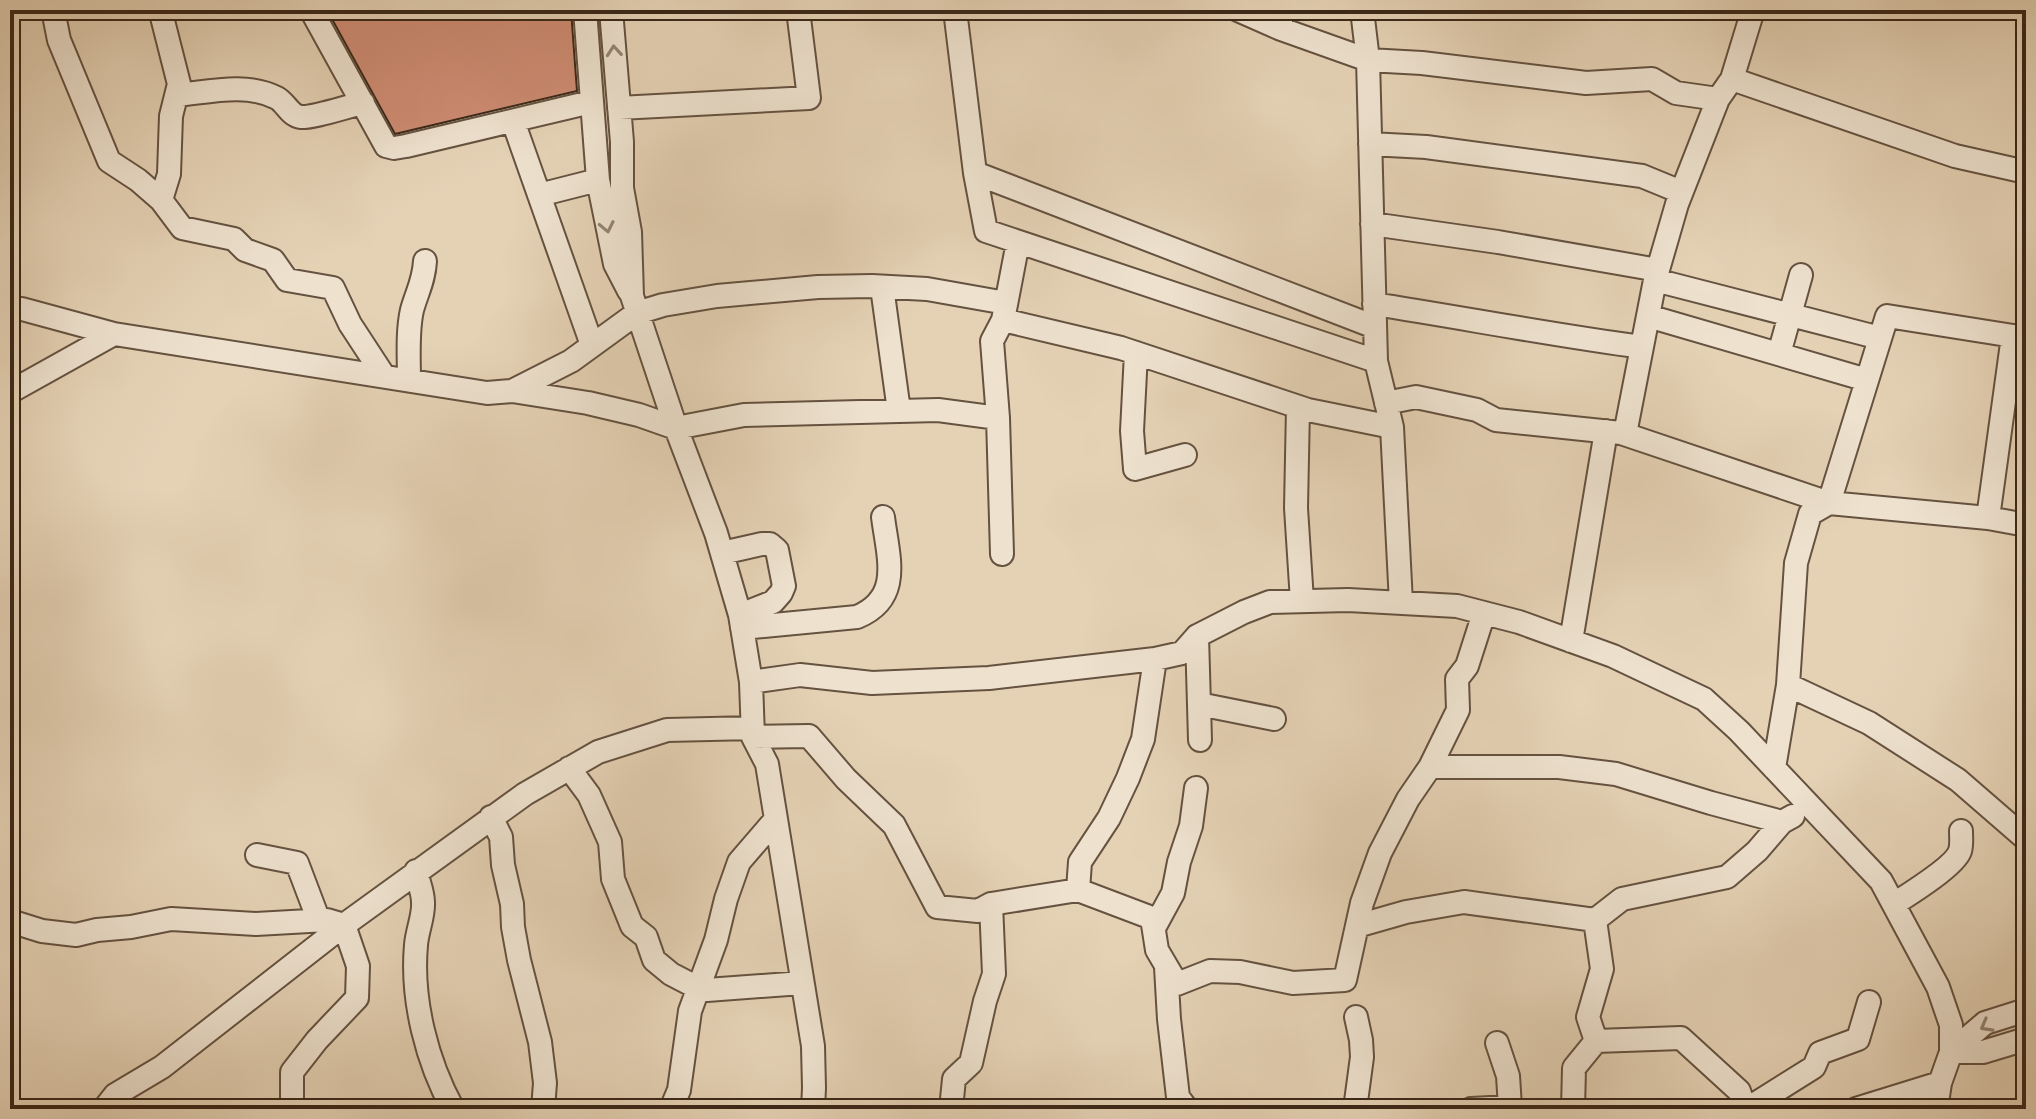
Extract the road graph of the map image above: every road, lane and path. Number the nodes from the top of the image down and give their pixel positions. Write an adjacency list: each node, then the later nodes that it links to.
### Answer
1 (53, 10): 27 (street)
2 (311, 10): 17 (street)
3 (585, 10): 16 (street)
4 (611, 10): 18 (street, one-way to 4)
5 (798, 10): 18 (street)
6 (955, 10): 24 (street)
7 (1238, 10): 11 (street)
8 (1362, 10): 12 (street)
9 (1753, 10): 13 (street)
10 (161, 13): 14 (street)
11 (1281, 19): 12 (street)
12 (1368, 60): 15 (street); 20 (street)
13 (1732, 79): 15 (street); 23 (street)
14 (177, 95): 17 (street); 27 (street)
15 (1718, 99): 25 (street)
16 (591, 102): 19 (street); 22 (street)
17 (363, 103): 19 (street)
18 (619, 108): 21 (street)
19 (513, 121): 26 (street)
20 (1370, 144): 25 (street); 28 (street)
21 (622, 160): 22 (street); 34 (street)
22 (597, 171): 26 (street); 34 (street, one-way to 34)
23 (2026, 172)
24 (975, 173): 29 (street); 38 (street)
25 (1681, 192): 31 (street)
26 (539, 195): 43 (street)
27 (161, 200): 48 (street)
28 (1372, 224): 31 (street); 38 (street)
29 (1018, 242): 36 (street); 47 (street)
30 (425, 261): 49 (street)
31 (1656, 275): 37 (street); 39 (street)
32 (1801, 275): 37 (street)
33 (882, 287): 34 (street); 36 (street); 55 (street)
34 (634, 304): 43 (street); 58 (street)
35 (14, 307): 40 (street)
36 (1005, 312): 45 (street); 56 (street)
37 (1789, 315): 42 (street); 46 (street)
38 (1375, 316): 44 (street); 47 (street)
39 (1648, 316): 44 (street); 46 (street)
40 (114, 334): 48 (street); 52 (street)
41 (2020, 337): 42 (street); 63 (street)
42 (1880, 338): 50 (street)
43 (592, 345): 51 (street)
44 (1642, 347): 59 (street)
45 (1136, 353): 54 (street); 60 (street)
46 (1779, 354): 50 (street)
47 (1376, 361): 53 (street)
48 (384, 376): 49 (street)
49 (409, 380): 51 (street)
50 (1867, 380): 61 (street)
51 (512, 391): 58 (street)
52 (10, 392)
53 (1386, 403): 57 (street); 59 (street)
54 (1298, 407): 57 (street); 67 (street)
55 (899, 411): 56 (street); 58 (street)
56 (998, 418): 66 (street)
57 (1392, 427): 68 (street)
58 (676, 428): 65 (street)
59 (1616, 433): 61 (street); 72 (street)
60 (1185, 455)
61 (1829, 503): 63 (street); 75 (street)
62 (883, 517): 70 (street)
63 (1988, 518): 64 (street)
64 (2026, 525)
65 (722, 553): 70 (street); 70 (street)
66 (1002, 554)
67 (1302, 601): 68 (street); 71 (street)
68 (1401, 603): 69 (street)
69 (1484, 613): 72 (street); 80 (street)
70 (741, 622): 74 (street)
71 (1197, 636): 73 (street); 76 (street)
72 (1571, 641): 82 (street)
73 (1155, 659): 74 (street); 92 (street)
74 (751, 682): 78 (street)
75 (1788, 685): 82 (street); 89 (street)
76 (1199, 704): 77 (street); 79 (street)
77 (1274, 719)
78 (753, 732): 81 (street); 86 (street); 93 (street)
79 (1200, 740)
80 (1430, 767): 87 (street); 99 (street)
81 (569, 768): 85 (street); 103 (street)
82 (1774, 768): 84 (street)
83 (1196, 788): 100 (street)
84 (1813, 807): 87 (street); 94 (street)
85 (491, 817): 91 (street); 116 (street)
86 (776, 819): 102 (street); 103 (street)
87 (1782, 822): 95 (street)
88 (1961, 831): 94 (street)
89 (2026, 839)
90 (257, 855): 97 (street)
91 (416, 871): 98 (street); 115 (street)
92 (1078, 890): 93 (street); 100 (street)
93 (991, 904): 119 (street)
94 (1894, 904): 110 (street)
95 (1595, 920): 99 (street); 108 (street)
96 (10, 921): 97 (street)
97 (319, 921): 98 (street)
98 (344, 925): 113 (street); 114 (street)
99 (1357, 926): 101 (street)
100 (1154, 928): 101 (street)
101 (1166, 966): 120 (street)
102 (802, 983): 103 (street); 118 (street)
103 (698, 988): 117 (street)
104 (1869, 1002): 124 (street)
105 (2026, 1010): 110 (street, one-way to 110)
106 (1356, 1017): 121 (street)
107 (2026, 1039): 110 (street)
108 (1596, 1041): 123 (street); 124 (street)
109 (1497, 1043): 112 (street)
110 (1951, 1052): 111 (street)
111 (1940, 1083): 125 (street); 126 (street)
112 (1511, 1108): 122 (street)
113 (104, 1109)
114 (292, 1109)
115 (453, 1109)
116 (543, 1109)
117 (671, 1109)
118 (813, 1109)
119 (951, 1109)
120 (1187, 1109)
121 (1355, 1109)
122 (1471, 1109)
123 (1573, 1109)
124 (1746, 1109)
125 (1856, 1109)
126 (1936, 1109)

